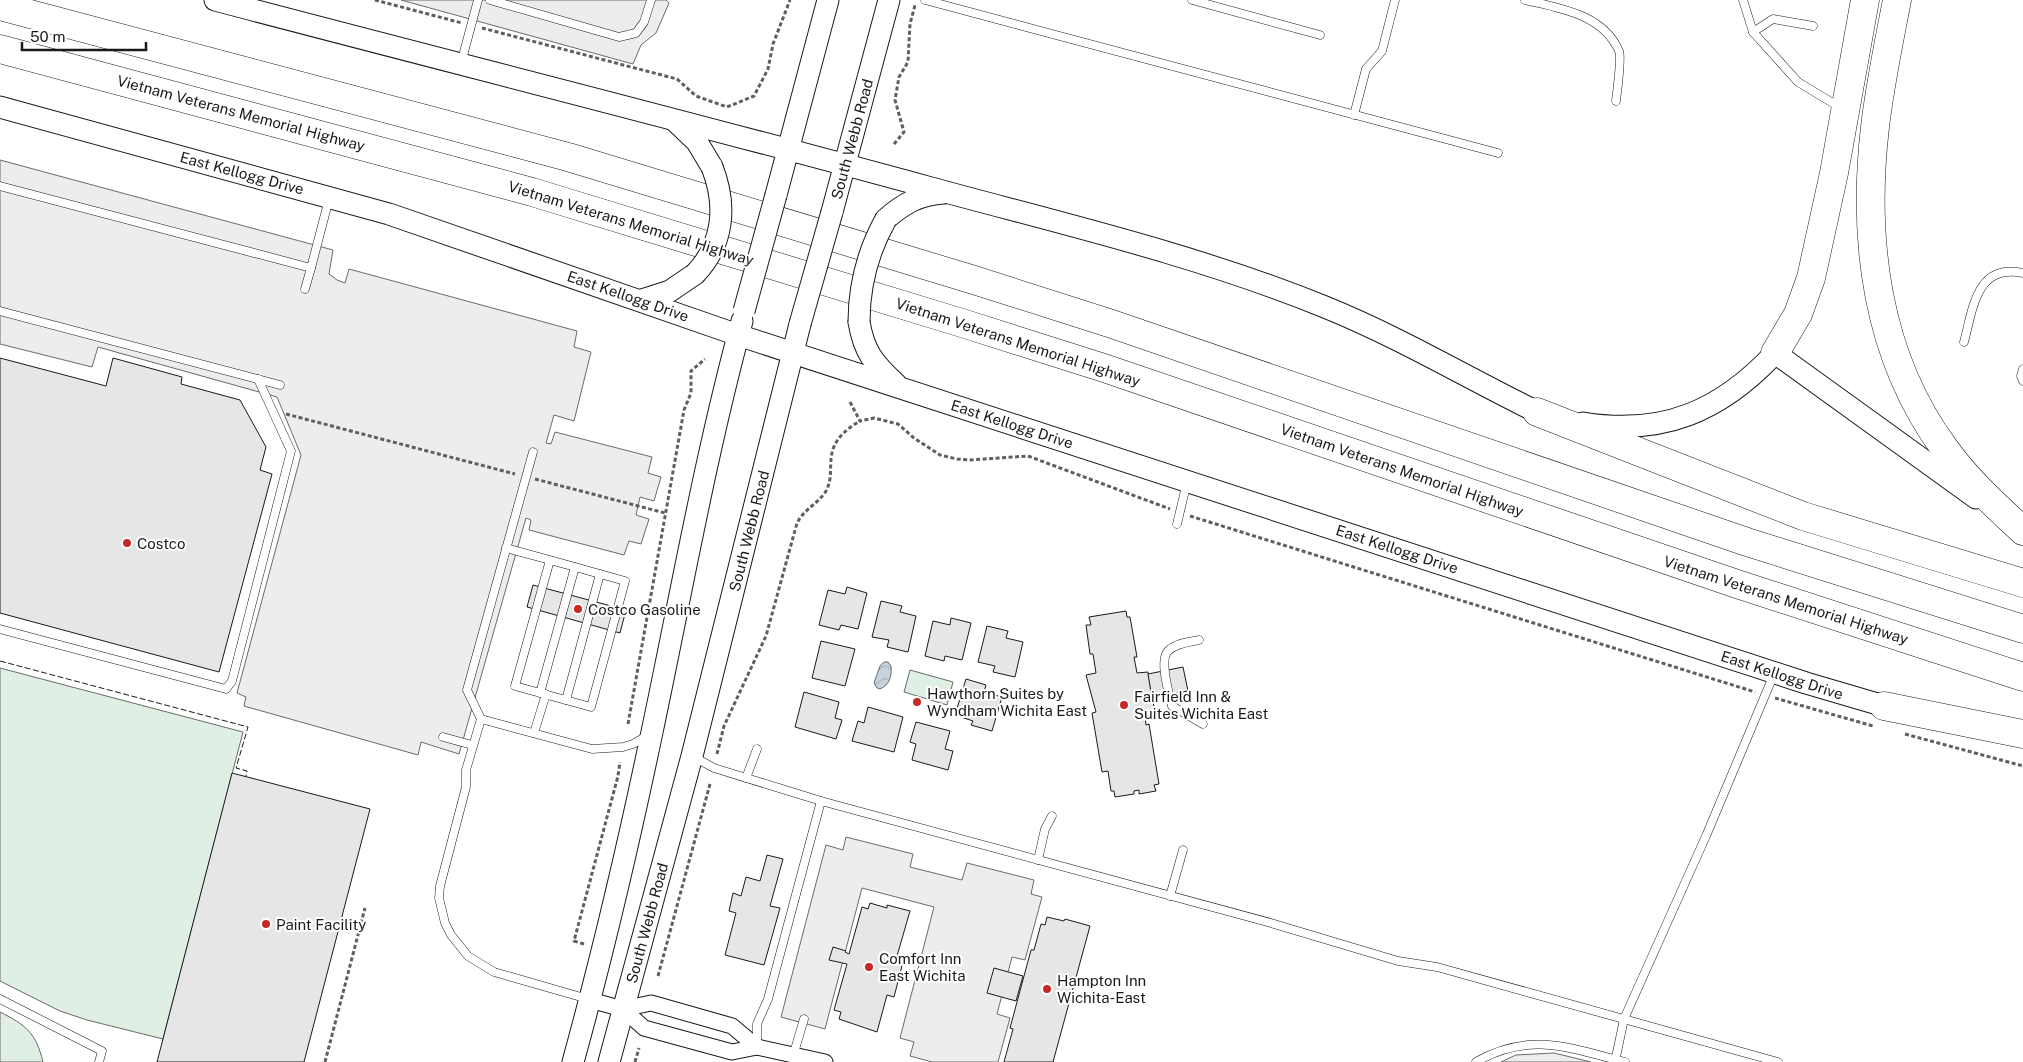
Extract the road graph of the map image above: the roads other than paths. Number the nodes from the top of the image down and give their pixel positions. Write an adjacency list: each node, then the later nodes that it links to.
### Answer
1 (215, 0): 14 (main road)
2 (478, 0): 20 (lane)
3 (490, 0): 4 (lane)
4 (650, 0)
5 (828, 0): 26 (main road)
6 (890, 0): 28 (main road, South Webb Road)
7 (925, 0): 24 (lane)
8 (1192, 0): 18 (lane)
9 (1395, 0): 24 (lane)
10 (1525, 0): 21 (lane)
11 (1743, 0): 17 (lane)
12 (1864, 0): 23 (highway)
13 (1897, 0): 50 (highway)
14 (254, 5): 20 (main road)
15 (0, 6): 57 (highway)
16 (1813, 26): 17 (lane)
17 (1753, 32): 23 (lane)
18 (1320, 35)
19 (0, 49): 60 (highway, Vietnam Veterans Memorial Highway)
20 (461, 64): 25 (main road)
21 (1616, 101)
22 (0, 107): 31 (main road, East Kellogg Drive)
23 (1845, 111): 40 (highway)
24 (1354, 114): 27 (lane)
25 (673, 119): 26 (main road); 35 (main road, bridge)
26 (788, 149): 28 (main road); 37 (main road, bridge)
27 (1498, 153)
28 (845, 164): 30 (main road); 39 (main road, South Webb Road, bridge)
29 (0, 186): 32 (lane)
30 (951, 193): 45 (main road, bridge); 46 (main road)
31 (330, 197): 32 (lane); 35 (main road, East Kellogg Drive)
32 (311, 268): 34 (lane)
33 (2023, 273): 38 (lane)
34 (305, 289)
35 (642, 300): 37 (main road, East Kellogg Drive)
36 (0, 311): 42 (lane)
37 (738, 335): 39 (main road, East Kellogg Drive); 66 (main road)
38 (1964, 342)
39 (794, 352): 45 (main road, East Kellogg Drive); 73 (main road, South Webb Road)
40 (1775, 354): 46 (main road); 50 (main road)
41 (2023, 369): 43 (lane)
42 (258, 379): 44 (lane); 56 (lane)
43 (2023, 381)
44 (280, 385)
45 (900, 387): 48 (main road, East Kellogg Drive)
46 (1537, 412): 55 (highway)
47 (533, 452): 51 (lane)
48 (1188, 481): 49 (lane); 59 (main road, East Kellogg Drive)
49 (1177, 524)
50 (2023, 532)
51 (506, 548): 52 (lane); 64 (lane)
52 (550, 560): 53 (lane); 61 (lane)
53 (575, 567): 54 (lane); 61 (lane)
54 (600, 574): 62 (lane); 62 (lane)
55 (2023, 584)
56 (0, 629)
57 (2023, 629)
58 (1199, 640): 65 (lane)
59 (1774, 673): 63 (main road, East Kellogg Drive); 83 (lane)
60 (2023, 677)
61 (543, 694): 62 (lane); 67 (lane)
62 (566, 700)
63 (1883, 717): 68 (highway); 71 (main road, East Kellogg Drive)
64 (481, 719): 67 (lane); 70 (lane)
65 (1204, 724)
66 (652, 732): 67 (lane); 81 (main road)
67 (534, 733)
68 (2023, 734)
69 (443, 737): 70 (lane)
70 (472, 745): 81 (lane)
71 (2023, 745)
72 (757, 748): 74 (lane)
73 (692, 756): 74 (lane); 82 (main road, South Webb Road)
74 (746, 778): 75 (lane)
75 (822, 801): 78 (lane); 85 (lane)
76 (1052, 816): 78 (lane)
77 (1183, 850): 79 (lane)
78 (1038, 860): 79 (lane)
79 (1170, 896): 83 (lane)
80 (0, 999): 88 (lane)
81 (590, 1000): 82 (street); 89 (main road)
82 (623, 1009): 85 (street); 85 (street); 90 (main road, South Webb Road)
83 (1624, 1019): 87 (lane); 94 (lane)
84 (804, 1020): 86 (lane)
85 (757, 1047): 86 (street)
86 (794, 1056): 91 (street)
87 (1615, 1061): 92 (lane); 93 (lane)
88 (99, 1062)
89 (573, 1062)
90 (610, 1062)
91 (825, 1062)
92 (1476, 1062)
93 (1625, 1062)
94 (1778, 1062)

